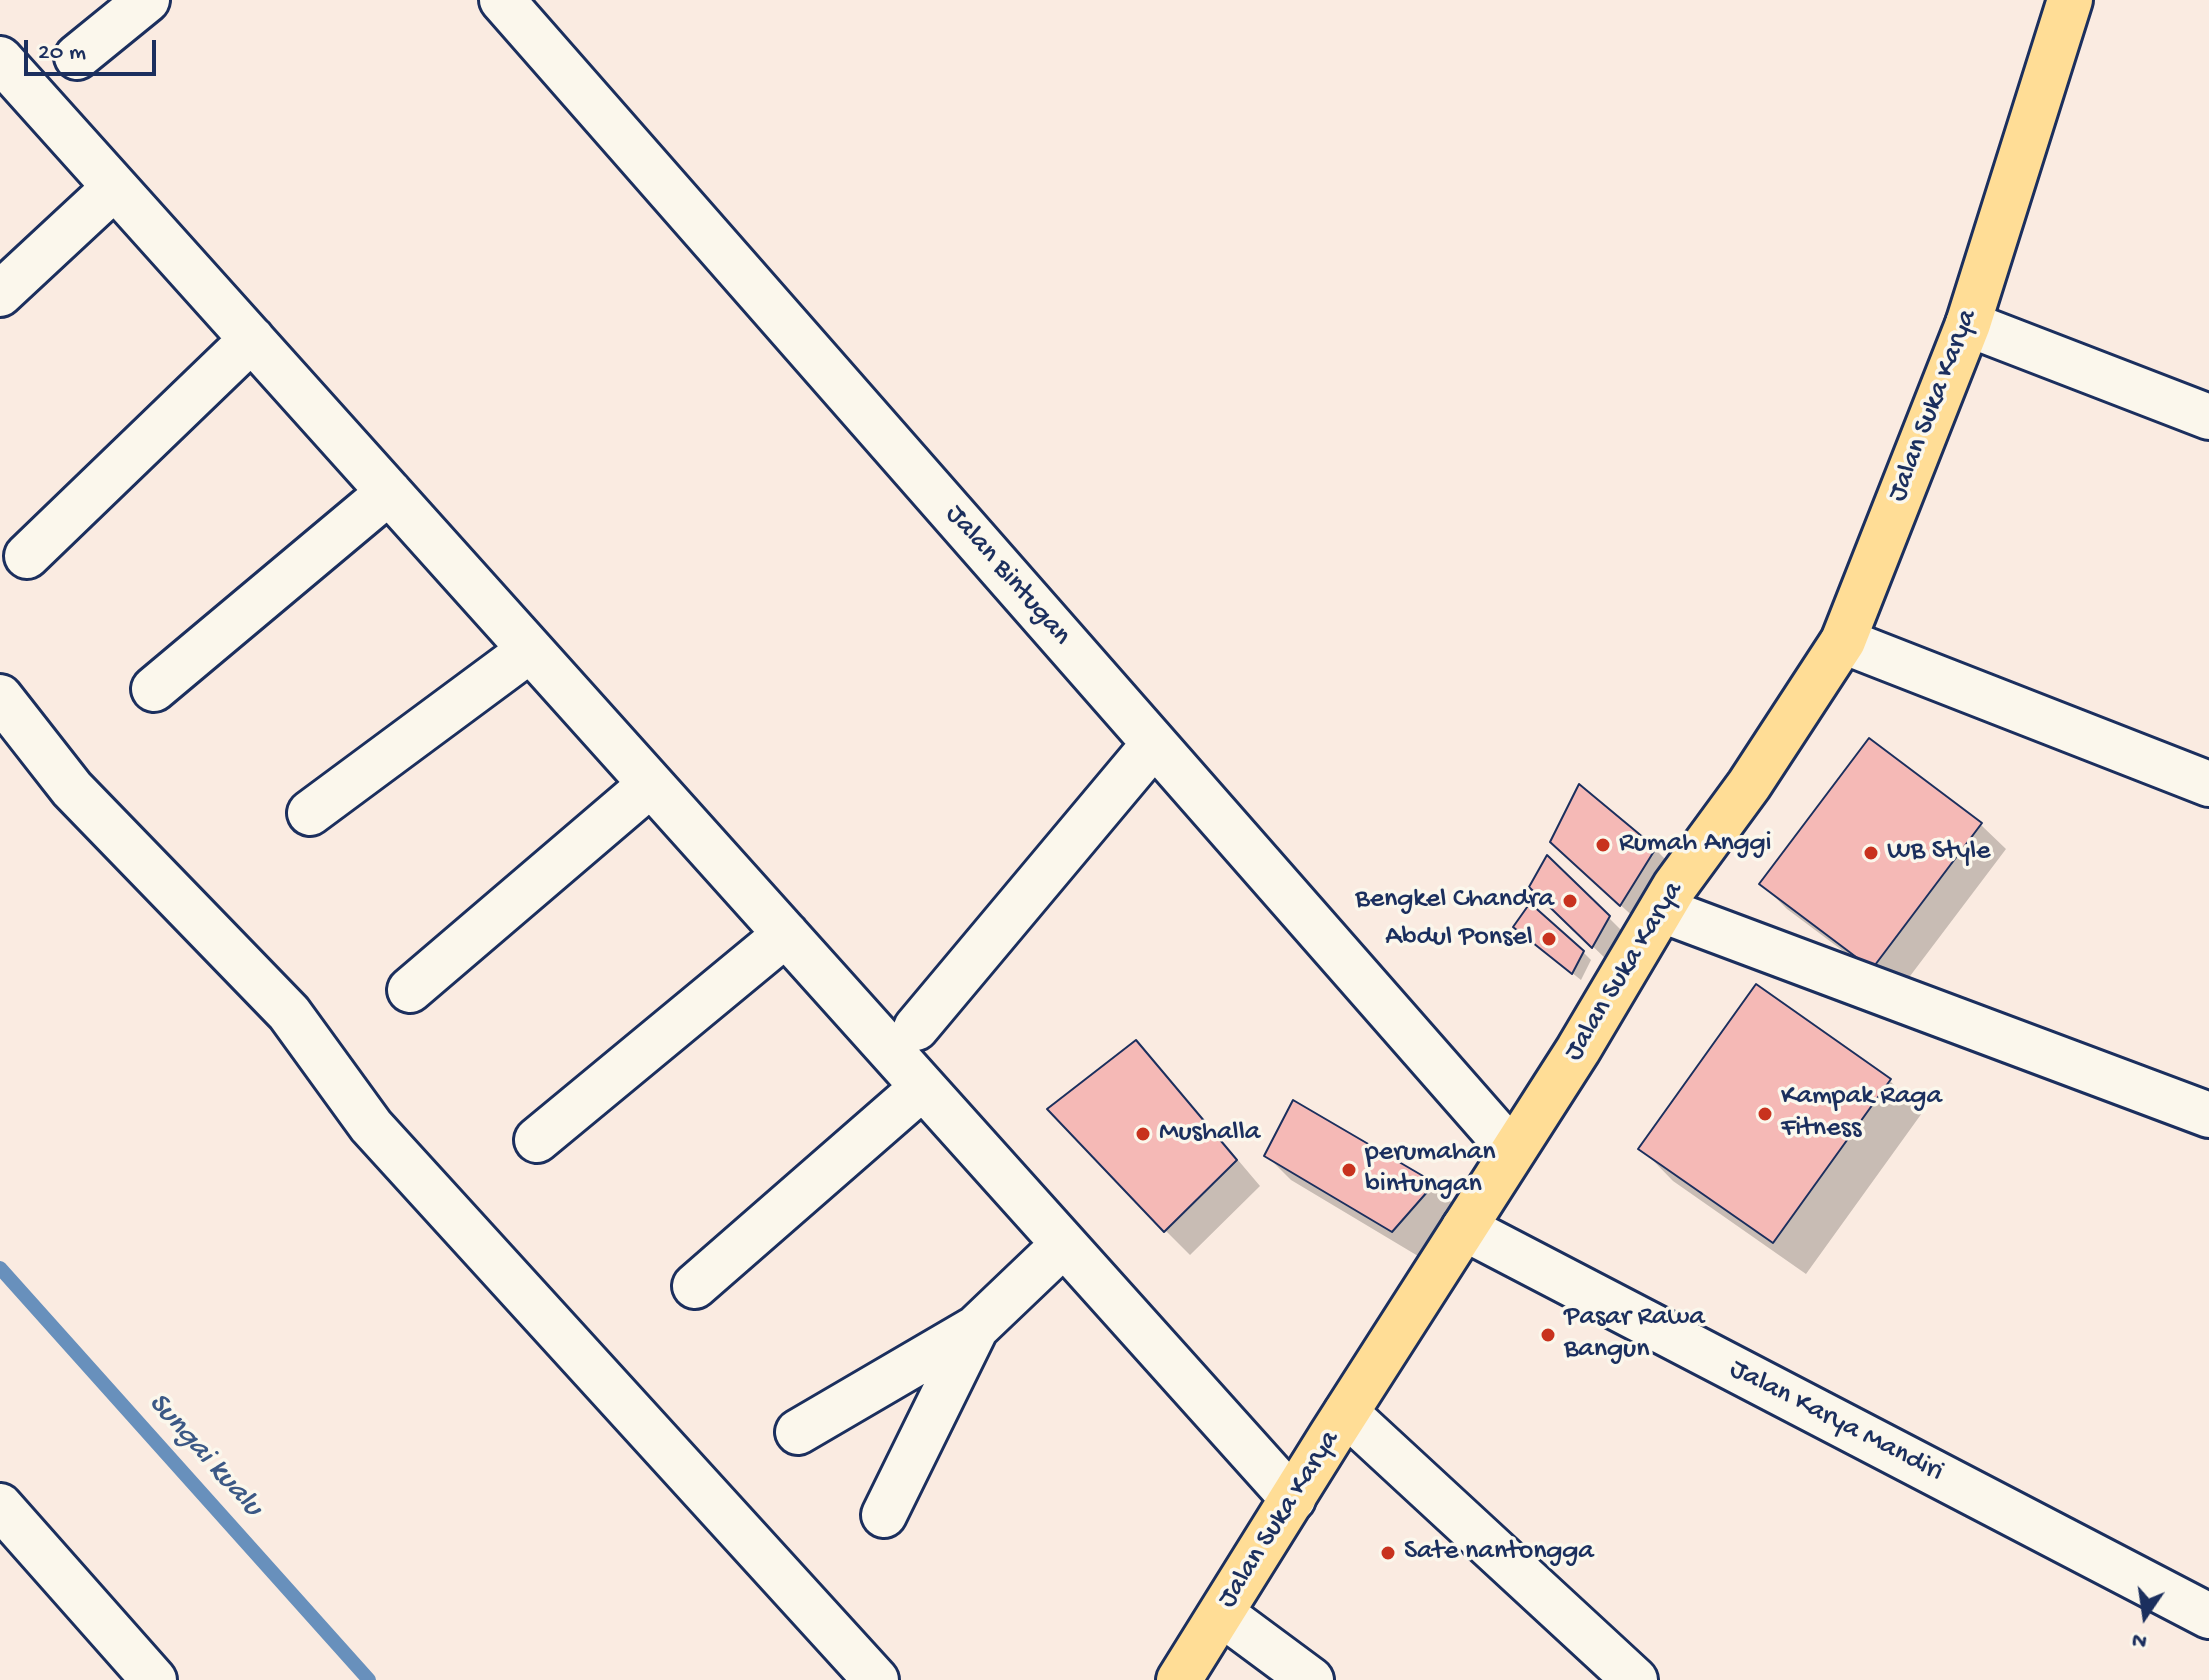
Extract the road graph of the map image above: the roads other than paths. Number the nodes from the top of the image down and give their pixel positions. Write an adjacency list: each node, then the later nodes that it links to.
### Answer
1 (147, 0): 4 (street)
2 (502, 0): 17 (street, Jalan Bintugan)
3 (2070, 0): 8 (main road, Jalan Suka Karya)
4 (77, 57)
5 (0, 59): 6 (street)
6 (115, 187): 7 (street); 9 (street)
7 (0, 294)
8 (1968, 324): 10 (street); 13 (main road, Jalan Suka Karya)
9 (252, 339): 11 (street); 12 (street)
10 (2209, 417)
11 (389, 492): 14 (street); 15 (street)
12 (27, 556)
13 (1843, 641): 19 (street); 21 (main road, Jalan Suka Karya)
14 (530, 650): 18 (street); 20 (street)
15 (154, 689)
16 (0, 697): 41 (street)
17 (1154, 744): 24 (street); 28 (street, Jalan Bintugan)
18 (651, 784): 22 (street); 23 (street)
19 (2209, 784)
20 (310, 813)
21 (1662, 910): 26 (street); 28 (main road, Jalan Suka Karya)
22 (786, 934): 25 (street); 27 (street)
23 (410, 990)
24 (916, 1028)
25 (923, 1087): 30 (street); 31 (street)
26 (2209, 1115)
27 (537, 1140)
28 (1512, 1151): 29 (main road, Jalan Suka Karya)
29 (1464, 1228): 33 (main road, Jalan Suka Karya); 38 (street, Jalan Karya Mandiri)
30 (1064, 1244): 32 (street); 35 (street)
31 (695, 1286)
32 (976, 1328): 34 (street); 37 (street)
33 (1346, 1413): 35 (main road, Jalan Suka Karya); 44 (street)
34 (798, 1432)
35 (1293, 1499): 39 (main road, Jalan Suka Karya)
36 (0, 1506): 40 (street)
37 (884, 1515)
38 (2209, 1616)
39 (1232, 1623): 42 (main road, Jalan Suka Karya); 43 (street)
40 (154, 1680)
41 (876, 1680)
42 (1179, 1680)
43 (1311, 1680)
44 (1635, 1680)

